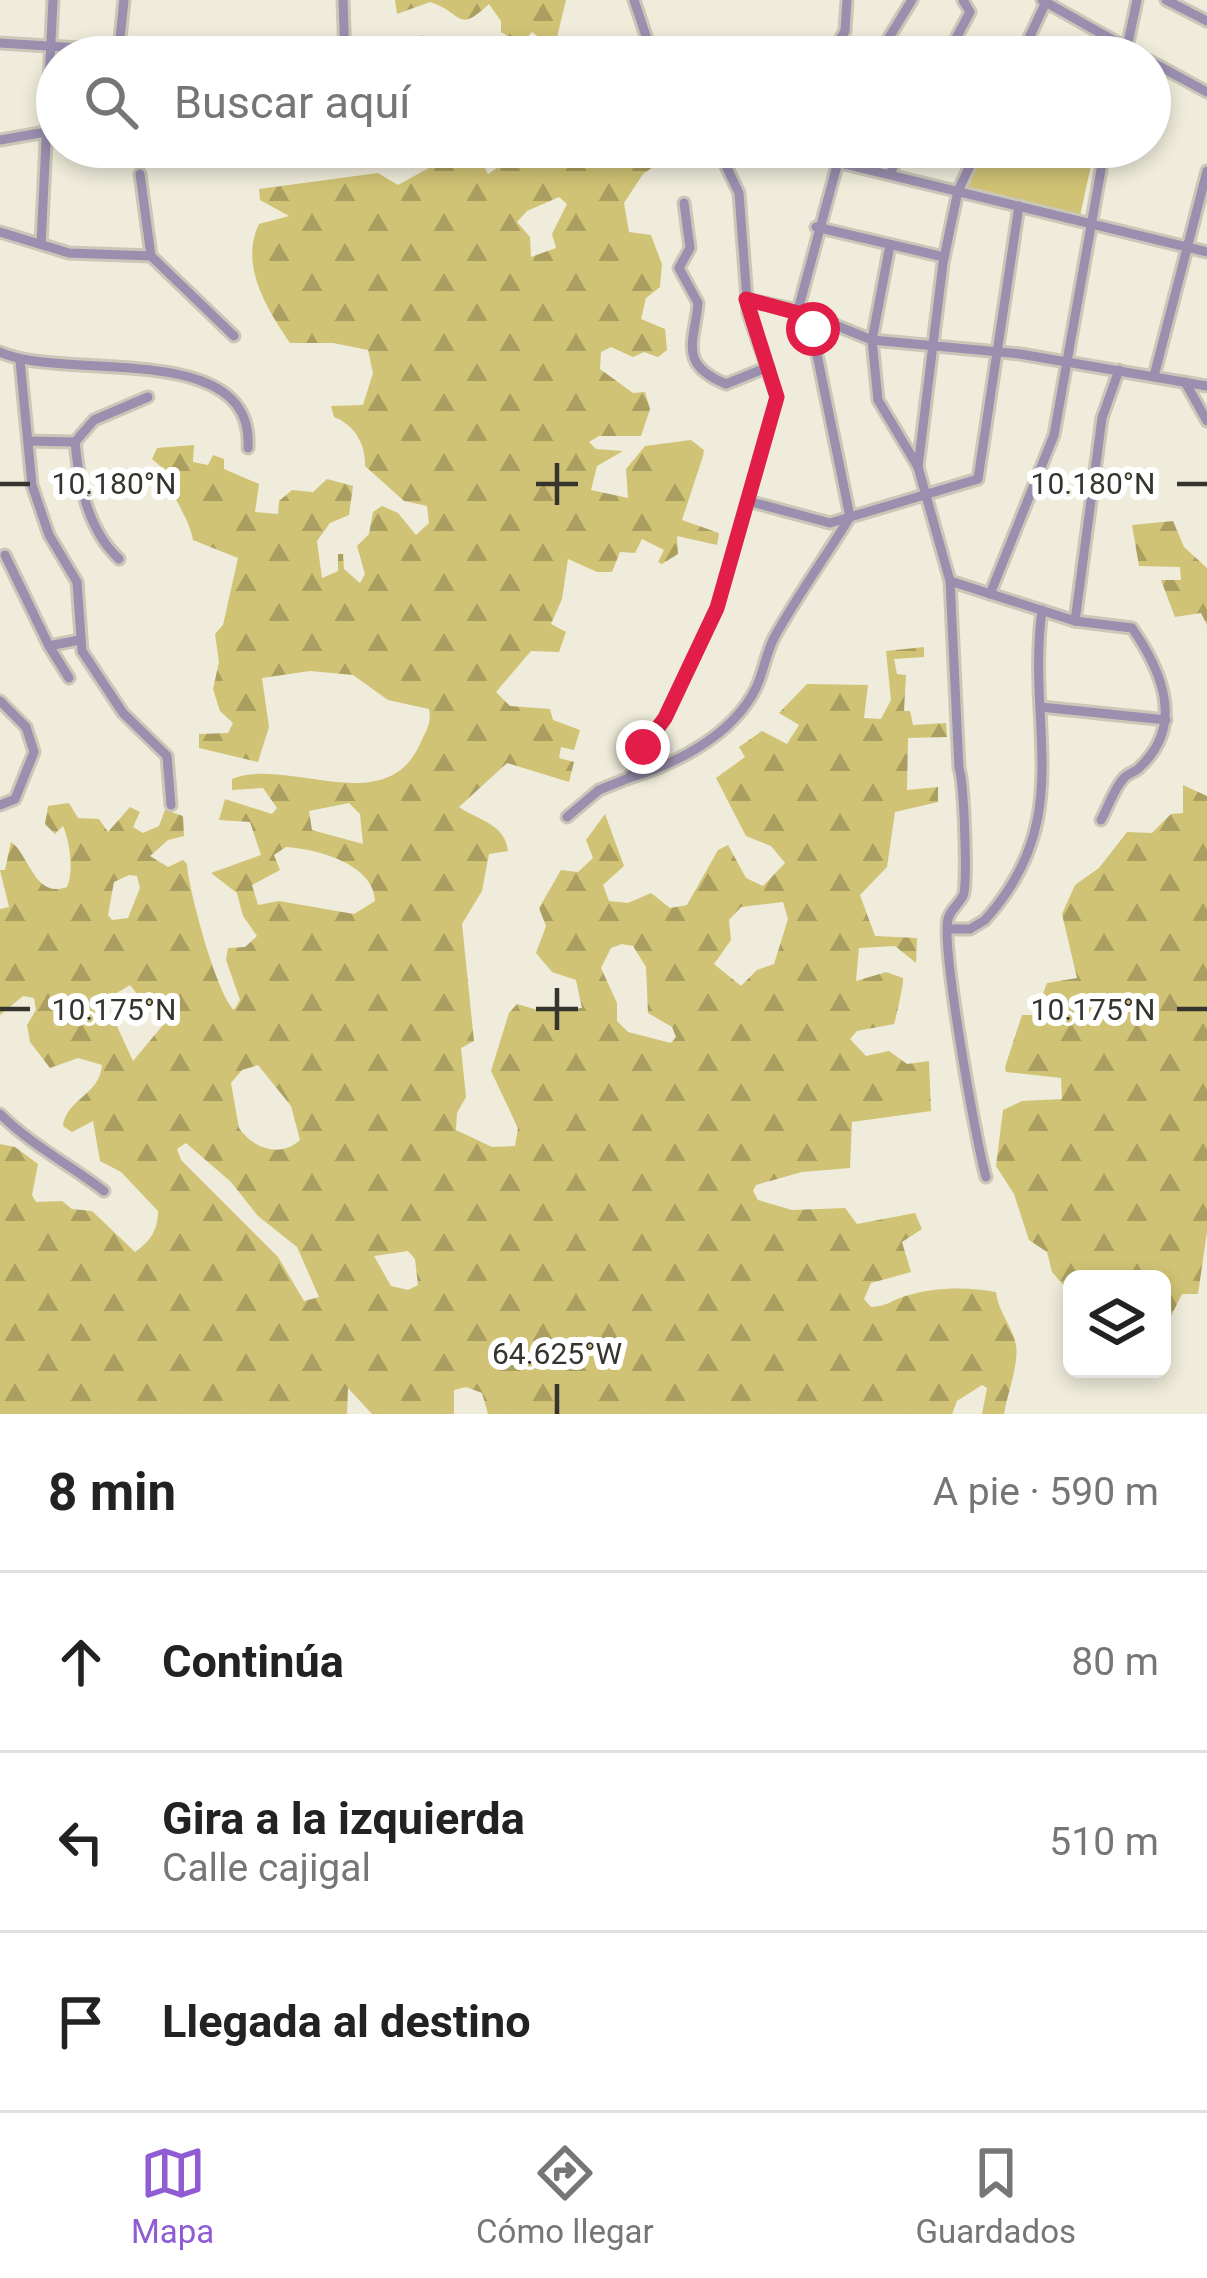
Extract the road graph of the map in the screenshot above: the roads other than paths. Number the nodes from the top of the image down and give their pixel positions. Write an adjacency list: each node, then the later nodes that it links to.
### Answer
1 (53, 0): 12 (street)
2 (124, 0): 13 (street)
3 (343, 0): 14 (street)
4 (634, 0): 15 (street)
5 (847, 0): 16 (street)
6 (911, 0): 17 (street)
7 (963, 0): 18 (street)
8 (1137, 0): 21 (street)
9 (1166, 0): 11 (street)
10 (1044, 1): 19 (street); 20 (street)
11 (1207, 21)
12 (52, 36)
13 (120, 36)
14 (344, 36)
15 (645, 36)
16 (842, 36)
17 (890, 36)
18 (957, 36)
19 (1029, 36)
20 (1100, 36)
21 (1129, 36)
22 (0, 43): 23 (street)
23 (36, 44)
24 (1171, 72): 25 (street)
25 (1207, 92)
26 (36, 134): 27 (street)
27 (0, 140)
28 (48, 168): 44 (street)
29 (727, 168): 50 (street)
30 (835, 168): 42 (street)
31 (866, 168): 37 (street)
32 (893, 168): 37 (street)
33 (969, 168): 38 (street)
34 (1100, 168): 41 (street)
35 (1207, 171): 46 (street)
36 (140, 174): 48 (street)
37 (890, 174): 38 (street)
38 (958, 191): 40 (street); 49 (street)
39 (684, 203): 60 (street)
40 (1018, 206): 41 (street); 56 (street)
41 (1088, 223): 46 (street); 58 (street)
42 (816, 226): 45 (street); 51 (street)
43 (0, 232): 44 (street)
44 (41, 244): 48 (street)
45 (890, 245): 49 (street); 54 (street)
46 (1184, 246): 47 (street); 62 (street)
47 (1207, 252)
48 (151, 256): 53 (street)
49 (944, 257): 55 (street)
50 (746, 299): 51 (street); 60 (street)
51 (798, 310): 52 (street)
52 (809, 316): 54 (street); 73 (street)
53 (234, 336)
54 (872, 340): 55 (street); 70 (street)
55 (933, 344): 56 (street); 70 (street)
56 (999, 351): 58 (street); 71 (street)
57 (0, 352): 59 (street)
58 (1066, 360): 61 (street); 77 (street)
59 (20, 361): 67 (street); 69 (street)
60 (768, 367): 72 (street)
61 (1119, 370): 62 (street); 79 (street)
62 (1154, 376): 63 (street)
63 (1185, 382): 64 (street); 66 (street)
64 (1207, 386)
65 (148, 397): 68 (street)
66 (1207, 421)
67 (28, 441): 68 (street); 80 (street)
68 (75, 442): 75 (street)
69 (248, 448)
70 (918, 466): 71 (street)
71 (924, 493): 73 (street); 76 (street)
72 (748, 501): 73 (street); 86 (street)
73 (850, 517): 86 (street)
74 (5, 555): 81 (street)
75 (119, 559)
76 (950, 581): 77 (street); 91 (street)
77 (990, 594): 78 (street)
78 (1042, 610): 79 (street); 84 (street)
79 (1075, 622): 85 (street)
80 (79, 640): 81 (street); 88 (street)
81 (49, 646): 82 (street)
82 (69, 678)
83 (0, 700): 87 (street)
84 (1040, 707): 85 (street); 91 (street)
85 (1166, 719): 90 (street)
86 (629, 778): 89 (street)
87 (0, 805)
88 (171, 805)
89 (567, 818)
90 (1101, 820)
91 (948, 929): 93 (street)
92 (0, 1114): 94 (street)
93 (986, 1177)
94 (104, 1191)

